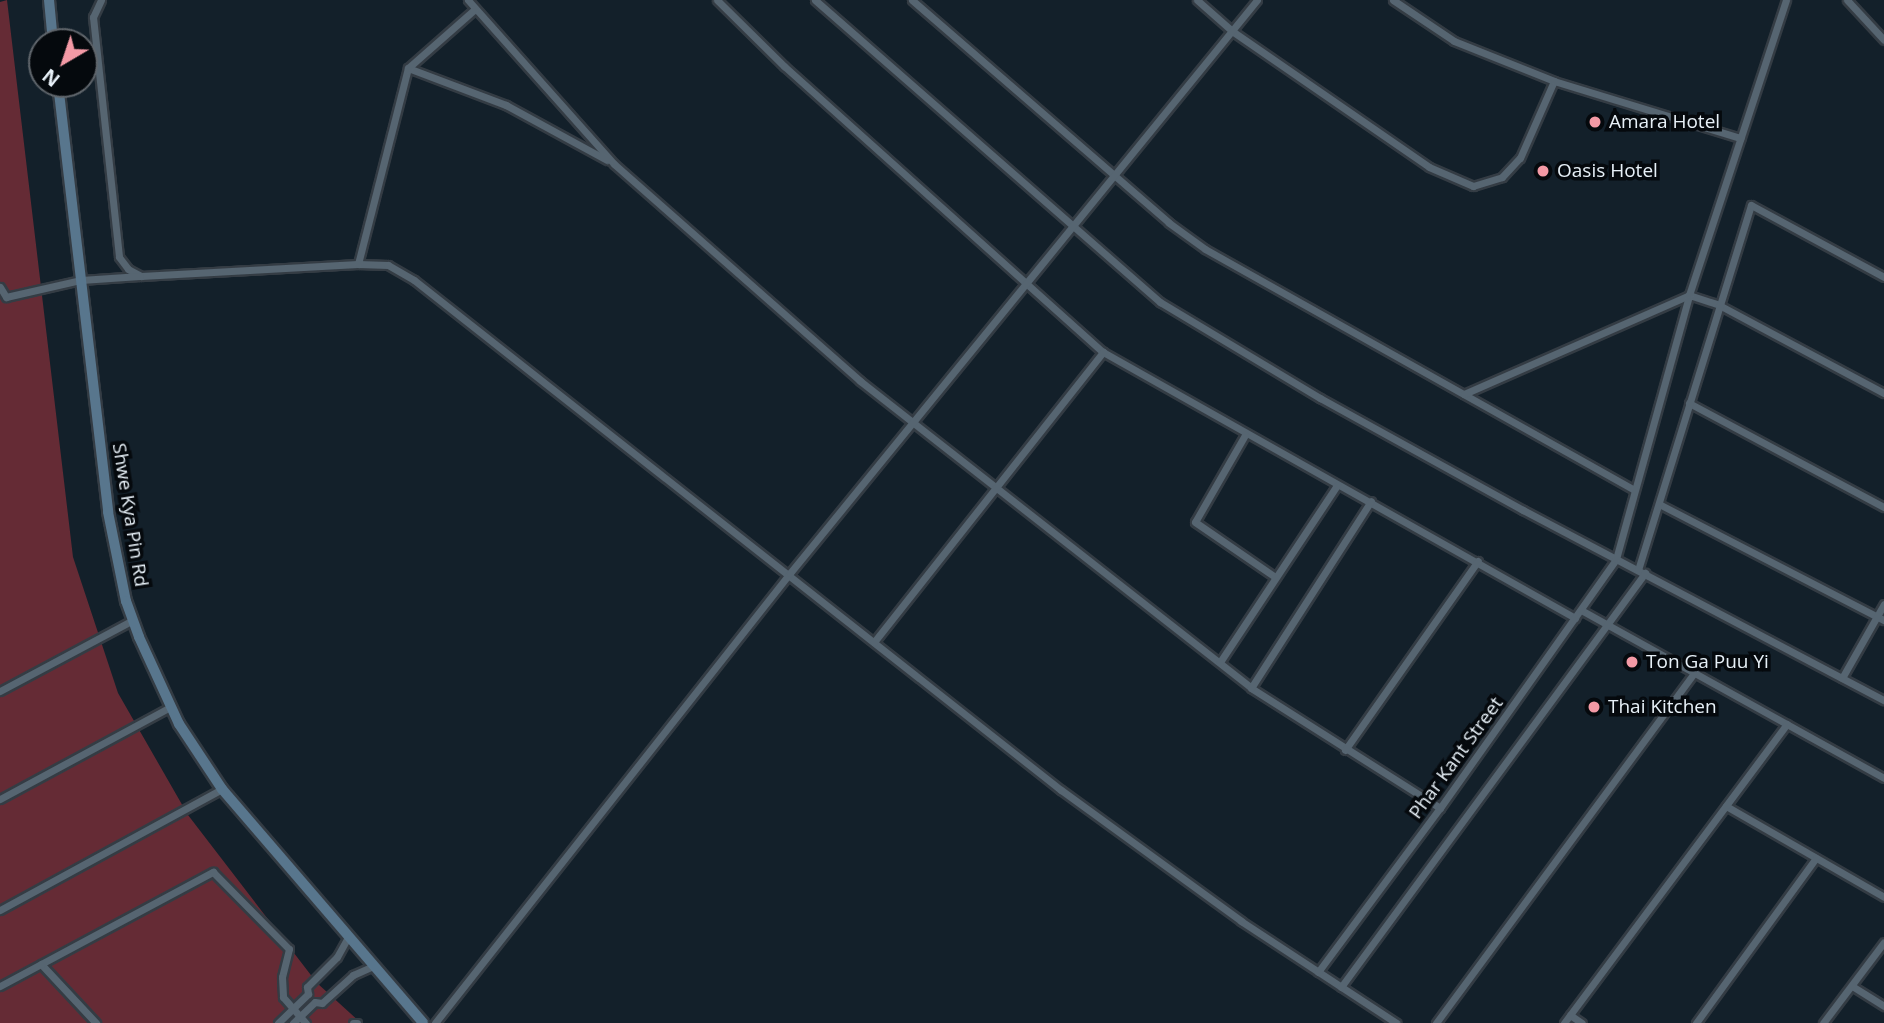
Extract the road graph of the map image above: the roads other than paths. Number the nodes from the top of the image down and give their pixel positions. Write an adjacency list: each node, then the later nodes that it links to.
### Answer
1 (48, 0): 13 (street)
2 (101, 0): 24 (street)
3 (467, 0): 12 (street)
4 (717, 0): 27 (street)
5 (815, 0): 22 (street)
6 (912, 0): 21 (street)
7 (1196, 0): 14 (street)
8 (1257, 0): 14 (street)
9 (1393, 0): 17 (street)
10 (1786, 0): 19 (street, Phar Kant Street)
11 (1847, 0): 15 (street)
12 (475, 9): 16 (street); 20 (street)
13 (51, 28)
14 (1232, 31): 17 (street); 21 (street)
15 (1884, 40)
16 (408, 68): 20 (street); 23 (street)
17 (1554, 81): 19 (street)
18 (60, 98): 26 (street, Shwe Kya Pin Rd)
19 (1740, 138): 29 (street, Phar Kant Street)
20 (614, 164): 35 (street)
21 (1115, 175): 22 (street); 33 (street)
22 (1069, 226): 27 (street); 43 (street)
23 (358, 264): 24 (street); 46 (street)
24 (141, 276): 26 (street)
25 (1884, 277): 30 (street)
26 (81, 279): 28 (street); 52 (street, Shwe Kya Pin Rd)
27 (1027, 284): 31 (street); 35 (street)
28 (0, 286)
29 (1689, 295): 30 (street); 33 (street); 39 (street, Phar Kant Street)
30 (1718, 304): 32 (street); 34 (street)
31 (1103, 352): 36 (street); 38 (street)
32 (1884, 393)
33 (1464, 394): 39 (street)
34 (1689, 403): 41 (street); 42 (street)
35 (915, 422): 38 (street); 46 (street)
36 (1245, 435): 37 (street); 47 (street)
37 (1337, 485): 40 (street); 47 (street)
38 (999, 486): 54 (street); 55 (street)
39 (1634, 490): 43 (street, Phar Kant Street)
40 (1371, 501): 44 (street); 58 (street)
41 (1659, 504): 45 (street); 51 (street)
42 (1884, 507)
43 (1616, 559): 45 (street); 49 (street, Phar Kant Street)
44 (1478, 561): 50 (street); 63 (street)
45 (1641, 572): 53 (street); 57 (street)
46 (790, 573): 54 (street); 87 (street)
47 (1275, 577): 55 (street)
48 (1884, 604): 51 (street)
49 (1581, 610): 50 (street, Phar Kant Street); 53 (street)
50 (1575, 618): 68 (street, Phar Kant Street)
51 (1881, 619): 57 (street)
52 (133, 620): 59 (street); 61 (street, Shwe Kya Pin Rd)
53 (1605, 625): 56 (street); 79 (street)
54 (874, 642): 76 (street)
55 (1220, 662): 58 (street)
56 (1693, 674): 62 (street); 89 (street)
57 (1842, 678): 60 (street)
58 (1251, 688): 63 (street)
59 (0, 691)
60 (1884, 701)
61 (170, 707): 65 (street, Shwe Kya Pin Rd); 66 (street)
62 (1787, 724): 64 (street); 67 (street)
63 (1345, 750): 68 (street)
64 (1884, 778)
65 (222, 789): 71 (street); 72 (street, Shwe Kya Pin Rd)
66 (0, 799)
67 (1726, 806): 69 (street); 82 (street)
68 (1440, 808): 76 (street, Phar Kant Street)
69 (1816, 858): 70 (street); 92 (street)
70 (1884, 898)
71 (0, 910)
72 (347, 939): 75 (street, Shwe Kya Pin Rd); 81 (street)
73 (1884, 942): 78 (street)
74 (41, 964): 77 (street); 81 (street); 84 (street)
75 (371, 967): 83 (street); 86 (street, Shwe Kya Pin Rd)
76 (1318, 971): 79 (street)
77 (0, 986)
78 (1852, 986): 80 (street); 93 (street)
79 (1341, 987): 88 (street)
80 (1884, 1006)
81 (291, 1011): 83 (street); 85 (street)
82 (1570, 1015): 90 (street); 91 (street)
83 (299, 1021)
84 (96, 1023)
85 (278, 1023)
86 (423, 1023)
87 (435, 1023)
88 (1396, 1023)
89 (1436, 1023)
90 (1564, 1023)
91 (1582, 1023)
92 (1696, 1023)
93 (1823, 1023)

